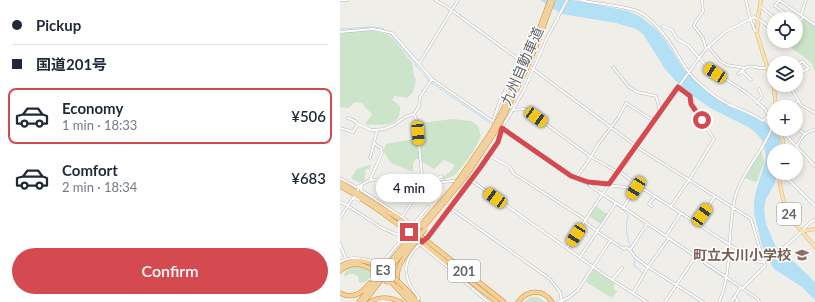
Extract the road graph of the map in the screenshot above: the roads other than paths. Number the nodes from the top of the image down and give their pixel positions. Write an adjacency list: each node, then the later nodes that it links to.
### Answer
1 (340, 0): 2 (street)
2 (347, 0)
3 (435, 0): 15 (street)
4 (458, 0): 15 (street)
5 (550, 0): 29 (highway, 九州自動車道 / E3, bridge)
6 (553, 0): 29 (highway, 九州自動車道 / E3, bridge)
7 (567, 0): 28 (street)
8 (580, 0): 41 (street)
9 (702, 0): 31 (street)
10 (746, 0): 21 (street)
11 (761, 0): 14 (main road)
12 (779, 0): 17 (street); 18 (street)
13 (806, 0): 19 (street)
14 (760, 5): 16 (street); 22 (main road)
15 (452, 11): 33 (street); 35 (street)
16 (768, 12)
17 (783, 12)
18 (796, 12)
19 (803, 12)
20 (803, 17): 24 (street)
21 (750, 18): 22 (street); 26 (street); 30 (street)
22 (758, 18): 23 (street); 37 (main road)
23 (767, 25)
24 (815, 25)
25 (663, 26): 32 (street)
26 (755, 31)
27 (340, 32): 35 (street)
28 (547, 38): 33 (street); 39 (street)
29 (537, 39): 68 (highway, 九州自動車道 / E3, bridge)
30 (708, 46): 31 (street); 38 (street)
31 (706, 49): 32 (street)
32 (698, 58): 41 (street); 50 (street)
33 (520, 60): 39 (street); 59 (street)
34 (803, 62): 42 (street)
35 (419, 64): 44 (street)
36 (613, 67): 53 (street)
37 (767, 67): 38 (street)
38 (745, 68): 40 (street)
39 (533, 69): 52 (street); 64 (street)
40 (742, 71): 43 (street); 45 (street)
41 (688, 72): 46 (street); 57 (street)
42 (803, 72)
43 (738, 74)
44 (432, 79): 56 (street); 59 (street)
45 (751, 80)
46 (678, 87): 53 (street); 85 (street)
47 (759, 89): 50 (street)
48 (793, 92): 49 (street)
49 (798, 100)
50 (757, 102): 54 (street)
51 (803, 106): 55 (street)
52 (513, 110): 63 (street); 77 (street)
53 (661, 112): 60 (street)
54 (767, 113)
55 (815, 113)
56 (414, 114): 65 (street); 98 (street)
57 (767, 116)
58 (348, 118): 61 (street)
59 (493, 121): 63 (street)
60 (654, 121): 64 (street); 74 (street)
61 (358, 124): 62 (street); 65 (street)
62 (340, 128)
63 (502, 128): 76 (street); 83 (street)
64 (611, 128): 74 (street); 77 (street)
65 (377, 130): 71 (street)
66 (815, 130): 67 (street)
67 (805, 134): 73 (street)
68 (491, 135): 124 (highway, 九州自動車道 / E3); 124 (highway, 九州自動車道 / E3)
69 (767, 136): 112 (street)
70 (784, 136): 72 (street)
71 (374, 143): 78 (street); 84 (street)
72 (794, 144)
73 (798, 144)
74 (636, 147): 80 (street); 85 (street)
75 (803, 153): 79 (street)
76 (489, 155): 89 (street); 120 (street)
77 (591, 157): 80 (street); 83 (street)
78 (370, 158)
79 (815, 166)
80 (619, 171): 94 (street); 100 (street)
81 (442, 176): 99 (street)
82 (340, 178): 95 (street)
83 (576, 178): 92 (street)
84 (370, 180): 95 (street); 97 (street)
85 (689, 180): 104 (street); 110 (street)
86 (780, 180): 126 (main road, 24)
87 (786, 180): 111 (street)
88 (454, 181): 99 (street)
89 (472, 181): 93 (street); 138 (street)
90 (340, 182): 101 (highway, 201)
91 (466, 182): 93 (street)
92 (588, 182): 94 (street); 102 (street)
93 (469, 184): 114 (street)
94 (609, 184): 100 (street); 102 (street)
95 (361, 185): 101 (street); 117 (street)
96 (340, 186): 101 (highway, 201)
97 (418, 187): 98 (street); 117 (street)
98 (423, 187): 99 (street)
99 (428, 187)
100 (636, 188): 103 (street); 115 (street)
101 (356, 193): 105 (street); 133 (highway, 201)
102 (603, 193): 107 (street); 120 (street)
103 (655, 196): 109 (street); 110 (street)
104 (715, 196): 112 (street); 122 (street)
105 (352, 199): 108 (street); 128 (street)
106 (340, 202): 108 (street)
107 (616, 203): 115 (street); 127 (street)
108 (348, 206): 118 (street); 130 (street)
109 (652, 206)
110 (670, 206): 116 (street)
111 (815, 206)
112 (733, 207): 136 (street); 143 (street)
113 (428, 208): 123 (street)
114 (450, 208): 133 (street); 163 (street)
115 (624, 208): 121 (street)
116 (681, 213): 122 (street); 129 (street)
117 (402, 217): 123 (street)
118 (340, 218)
119 (814, 220): 126 (street)
120 (586, 221): 127 (street); 138 (street)
121 (647, 224): 129 (street); 139 (street)
122 (696, 224): 136 (street)
123 (413, 225): 133 (street)
124 (423, 228): 134 (highway, 九州自動車道 / E3, bridge)
125 (815, 229): 126 (main road)
126 (803, 231): 137 (main road, 24); 143 (street)
127 (598, 232): 132 (street); 141 (street)
128 (406, 234): 130 (street); 133 (street)
129 (666, 236): 131 (street)
130 (403, 237): 142 (street)
131 (669, 238): 140 (street); 148 (street)
132 (611, 240): 139 (street); 146 (street)
133 (424, 241): 156 (highway, 201); 159 (highway, 201); 162 (street); 172 (street)
134 (411, 242): 145 (highway, 九州自動車道 / E3); 162 (highway); 165 (highway, 九州自動車道 / E3)
135 (340, 244): 142 (street)
136 (730, 245): 143 (street); 152 (street)
137 (815, 247)
138 (567, 248): 141 (street)
139 (630, 250): 148 (street)
140 (695, 256): 152 (street); 155 (street)
141 (580, 257): 146 (street)
142 (346, 259): 144 (street)
143 (765, 260): 157 (street)
144 (340, 262)
145 (388, 263): 158 (highway); 164 (highway, 九州自動車道 / E3)
146 (593, 266): 153 (street); 163 (street)
147 (340, 267): 150 (highway)
148 (648, 267): 155 (street); 160 (street)
149 (622, 268): 153 (street)
150 (378, 269): 151 (highway); 154 (highway, bridge); 162 (highway, bridge)
151 (340, 270)
152 (727, 278): 157 (street); 183 (street)
153 (612, 280): 160 (street)
154 (389, 282): 170 (highway); 171 (highway)
155 (676, 285): 181 (street); 182 (street)
156 (485, 288): 175 (highway, 201); 176 (highway)
157 (742, 288): 161 (street); 186 (street)
158 (340, 293)
159 (486, 293): 173 (highway); 174 (highway, 201)
160 (633, 293): 180 (street)
161 (734, 297): 184 (street); 185 (street)
162 (416, 301)
163 (562, 301): 179 (street)
164 (359, 302)
165 (364, 302)
166 (370, 302): 169 (highway)
167 (378, 302): 168 (street)
168 (391, 302)
169 (401, 302)
170 (406, 302)
171 (410, 302)
172 (488, 302)
173 (492, 302)
174 (497, 302)
175 (504, 302)
176 (508, 302)
177 (519, 302): 178 (highway)
178 (551, 302)
179 (558, 302)
180 (646, 302)
181 (665, 302)
182 (702, 302)
183 (719, 302)
184 (731, 302)
185 (736, 302)
186 (759, 302)

